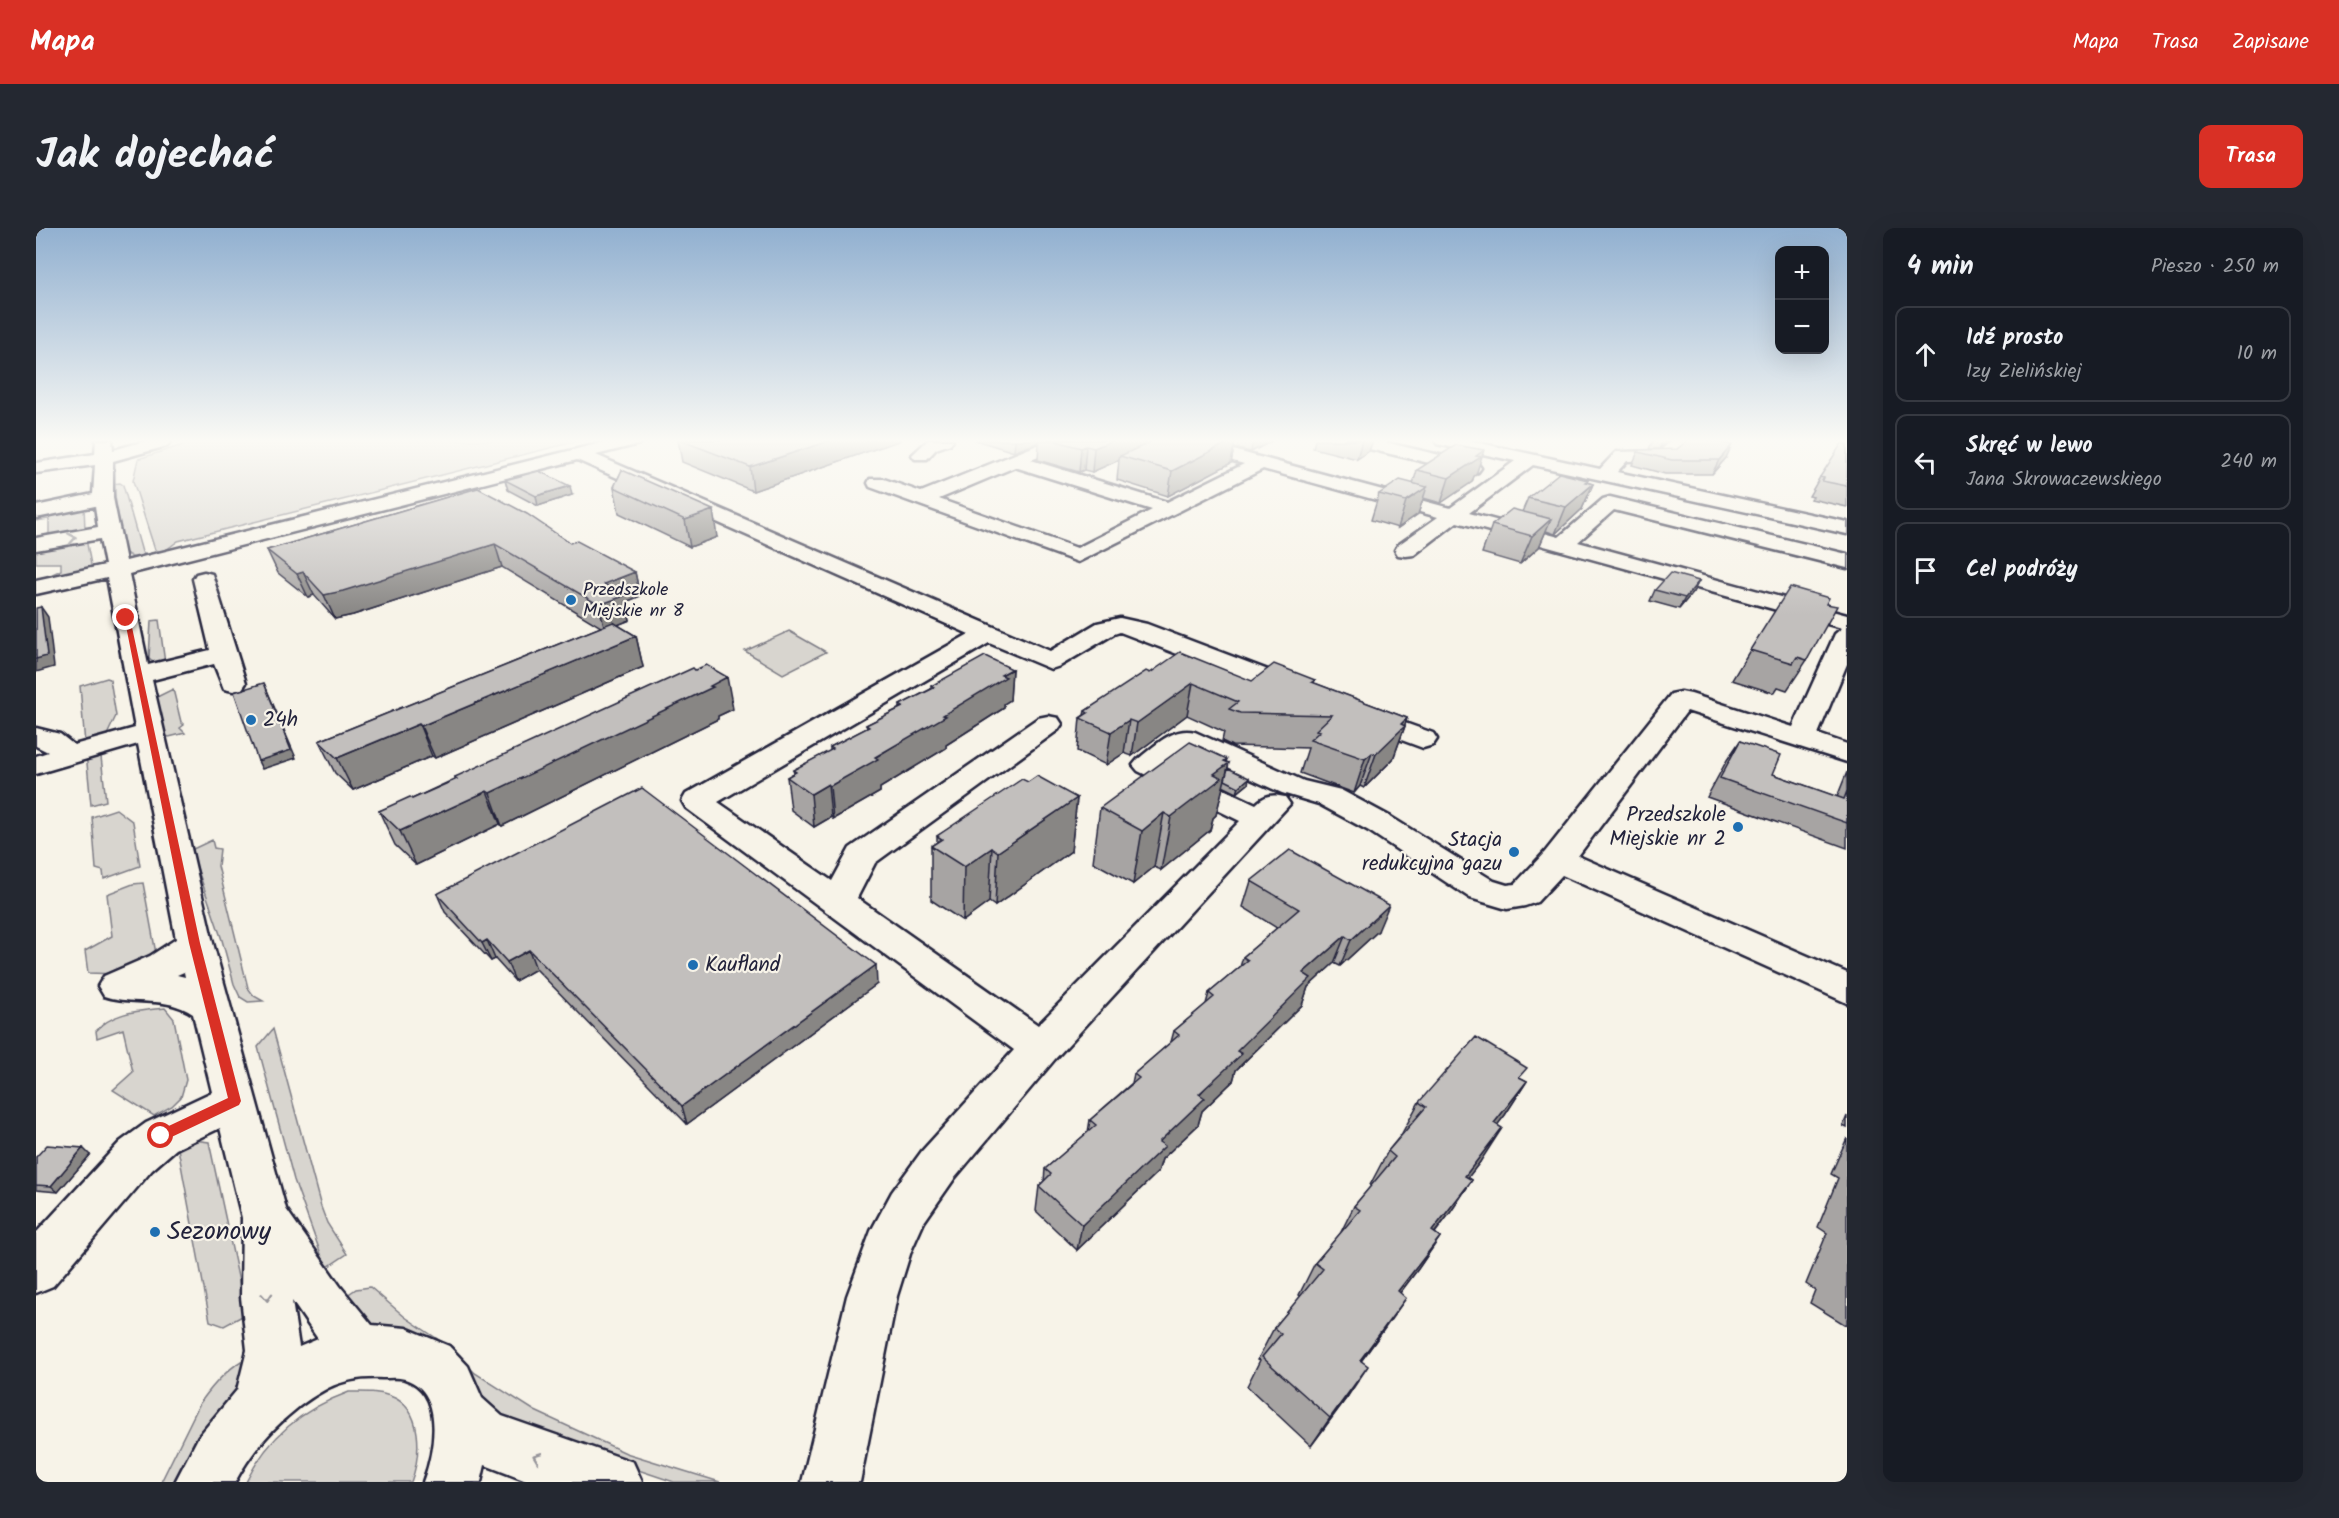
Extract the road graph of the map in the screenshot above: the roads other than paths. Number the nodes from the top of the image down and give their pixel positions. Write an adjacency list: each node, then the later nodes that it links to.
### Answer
1 (103, 498): 15 (street)
2 (101, 499): 12 (street)
3 (401, 499): 20 (street)
4 (681, 499): 24 (street)
5 (922, 499): 11 (street)
6 (1135, 499): 11 (street)
7 (1190, 499): 11 (street)
8 (1393, 499): 13 (street)
9 (1476, 499): 13 (street)
10 (1712, 499): 14 (street)
11 (1169, 509)
12 (36, 512)
13 (1454, 515): 17 (street); 18 (street)
14 (1847, 528)
15 (108, 531): 16 (street, one-way to 15); 20 (street)
16 (36, 544)
17 (1563, 545): 19 (street); 23 (street)
18 (1406, 550)
19 (1847, 561)
20 (116, 570): 22 (street); 27 (street)
21 (204, 579): 26 (street)
22 (36, 587)
23 (1847, 622)
24 (988, 633): 32 (street); 40 (street)
25 (1847, 634): 33 (street)
26 (224, 654): 27 (street); 28 (street)
27 (138, 676): 30 (street)
28 (233, 683)
29 (1048, 724): 40 (street)
30 (150, 732): 35 (street); 41 (street)
31 (36, 737): 35 (street)
32 (1423, 739)
33 (1802, 739): 34 (street); 39 (street)
34 (1847, 753)
35 (69, 755): 36 (street)
36 (36, 765)
37 (1293, 786): 38 (street); 38 (street); 39 (street)
38 (1259, 818): 44 (street)
39 (1557, 860): 42 (street)
40 (837, 902): 44 (street)
41 (195, 943): 43 (street); 43 (street)
42 (1847, 989)
43 (210, 1005): 45 (street)
44 (1041, 1048): 54 (street)
45 (235, 1101): 46 (street); 47 (street)
46 (265, 1218): 48 (street); 49 (street, one-way to 49)
47 (36, 1269)
48 (361, 1352): 49 (street); 50 (street)
49 (261, 1404): 51 (street)
50 (460, 1415): 52 (street); 53 (street, one-way to 50)
51 (204, 1482)
52 (452, 1482)
53 (613, 1482)
54 (831, 1482)

